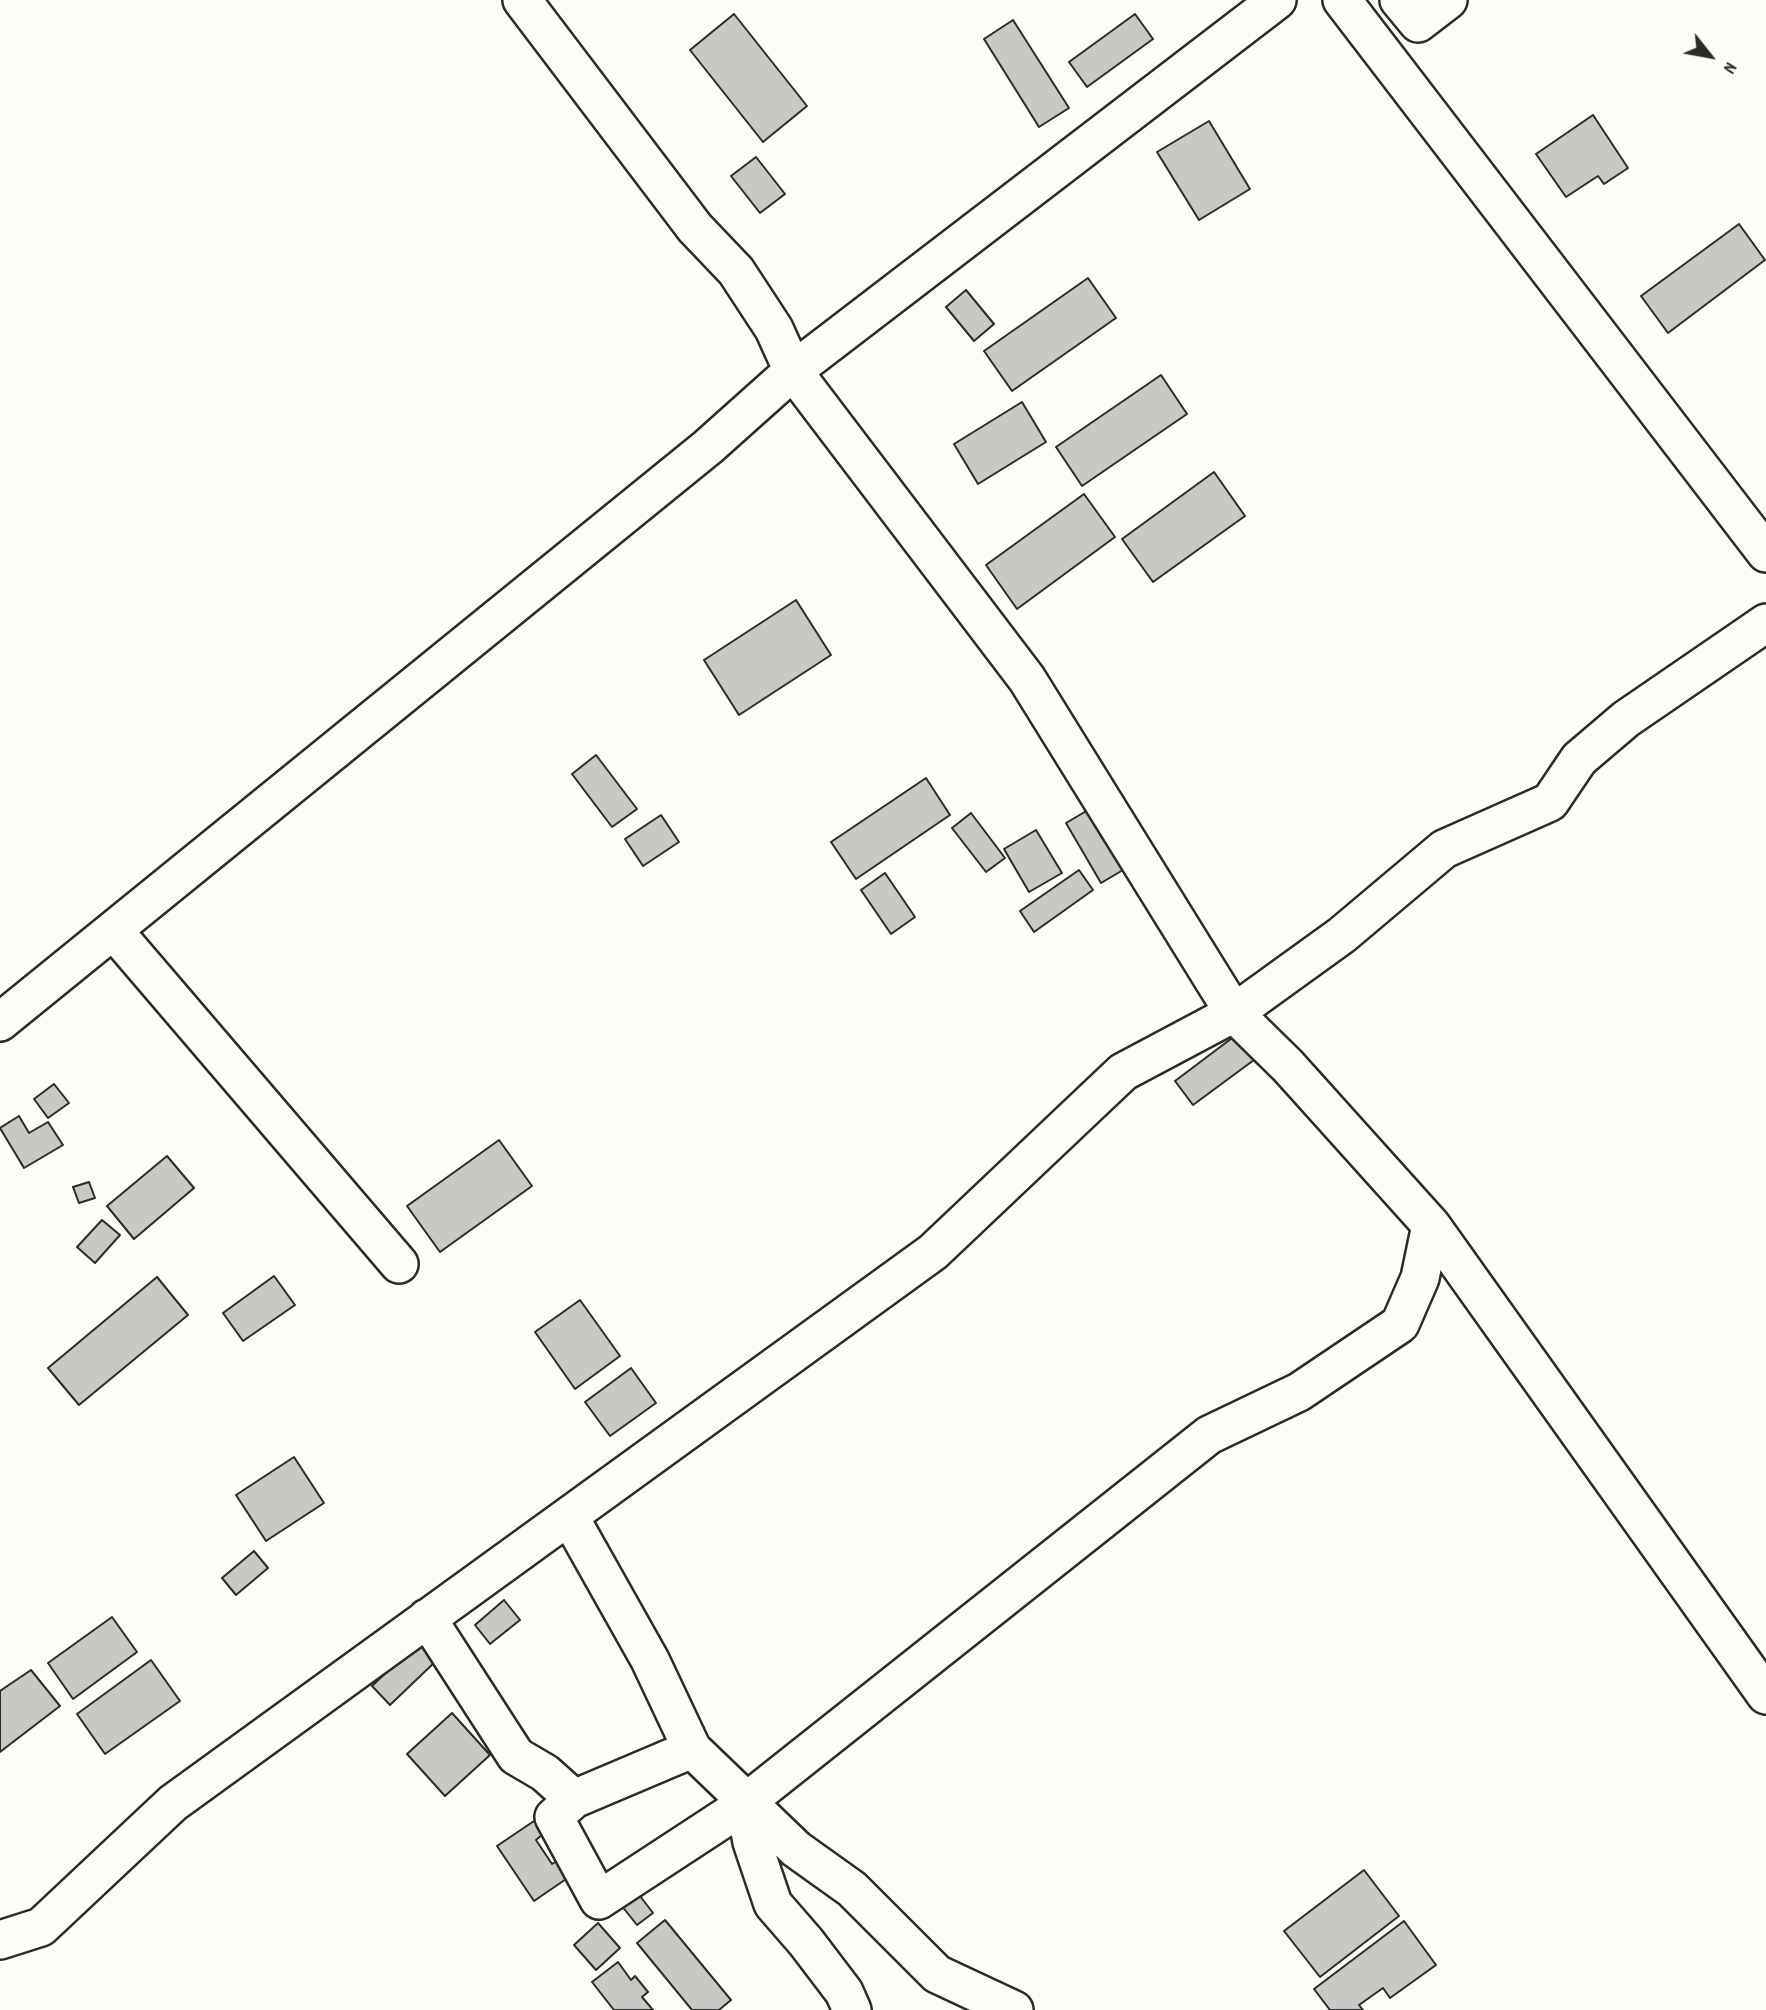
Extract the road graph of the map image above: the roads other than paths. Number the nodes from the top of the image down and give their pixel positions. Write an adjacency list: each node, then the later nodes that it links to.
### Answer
1 (522, 0): 6 (street)
2 (1277, 0): 6 (street)
3 (1342, 0): 7 (street)
4 (1399, 0): 5 (street)
5 (1448, 0)
6 (793, 371): 9 (street); 10 (street)
7 (1766, 553)
8 (1766, 623): 10 (street)
9 (114, 931): 11 (street); 13 (street)
10 (1234, 1013): 12 (street); 14 (street)
11 (0, 1022)
12 (1431, 1225): 16 (street); 19 (street)
13 (399, 1264)
14 (569, 1516): 15 (street); 17 (street)
15 (427, 1618): 18 (street); 20 (street)
16 (1766, 1695)
17 (692, 1749): 18 (street); 19 (street)
18 (574, 1799): 19 (street)
19 (745, 1803): 21 (street); 22 (street)
20 (0, 1940)
21 (852, 2010)
22 (1014, 2010)

